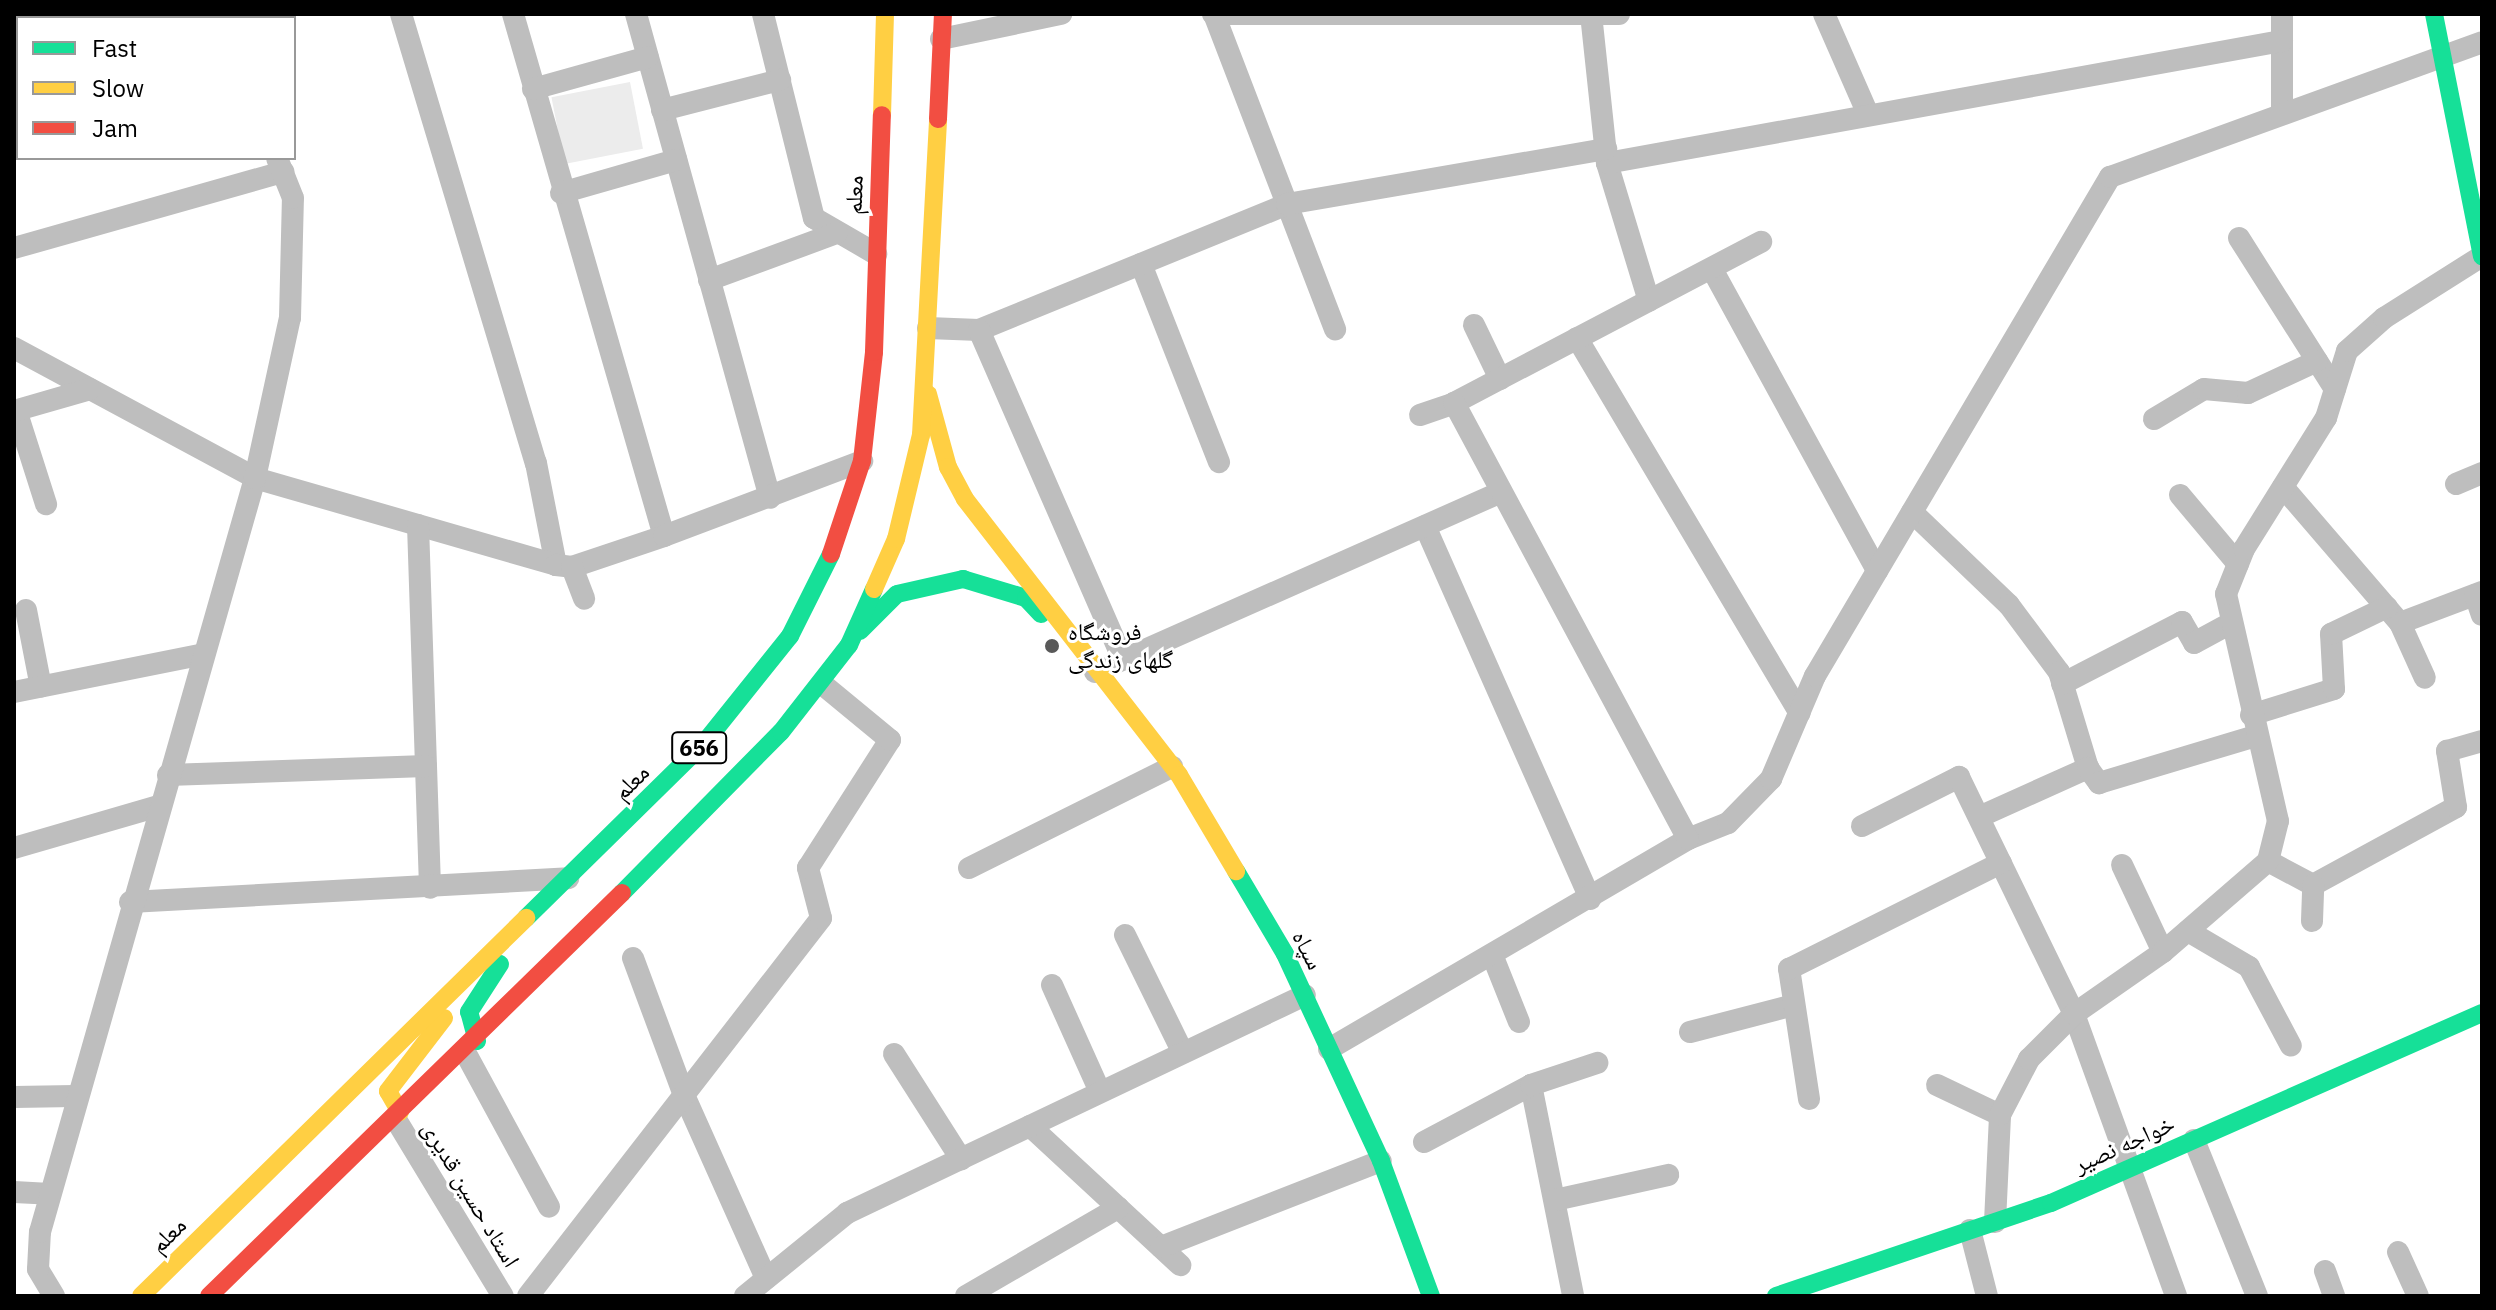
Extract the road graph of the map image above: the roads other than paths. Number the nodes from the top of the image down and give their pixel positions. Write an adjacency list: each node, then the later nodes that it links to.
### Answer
1 (401, 14): 70 (street)
2 (513, 14): 21 (street)
3 (636, 14): 19 (street)
4 (763, 14): 20 (street)
5 (885, 14): 34 (main road, معلم / 656)
6 (943, 14): 15 (main road, 656)
7 (1061, 14): 15 (street)
8 (1214, 14): 9 (street); 29 (street)
9 (1364, 14): 10 (street)
10 (1591, 14): 11 (street); 25 (street)
11 (1619, 14)
12 (1824, 14): 24 (street)
13 (2282, 14): 16 (street)
14 (2434, 14): 18 (main road)
15 (941, 39): 41 (main road, 656)
16 (2282, 41): 23 (street); 24 (street)
17 (2482, 42): 18 (street)
18 (2442, 52): 23 (street); 35 (main road)
19 (648, 57): 21 (street); 22 (street)
20 (780, 80): 22 (street); 30 (street)
21 (533, 89): 28 (street)
22 (662, 110): 26 (street)
23 (2282, 110): 65 (street)
24 (1867, 112): 25 (street)
25 (1606, 156): 29 (street); 39 (street)
26 (676, 160): 28 (street); 38 (street)
27 (280, 165): 33 (street); 58 (street)
28 (561, 193): 68 (street)
29 (1287, 204): 36 (street); 43 (street)
30 (837, 233): 34 (street); 38 (street)
31 (2239, 238): 46 (street)
32 (1761, 242): 37 (street)
33 (14, 248)
34 (876, 254): 55 (main road, معلم / 656)
35 (2482, 256): 50 (street)
36 (1141, 264): 42 (street); 56 (street)
37 (1712, 269): 39 (street); 71 (street)
38 (709, 280): 63 (street)
39 (1649, 301): 44 (street)
40 (1474, 325): 47 (street)
41 (928, 328): 42 (street); 48 (main road, 656)
42 (979, 330): 79 (street)
43 (1335, 330)
44 (1577, 338): 47 (street); 86 (street)
45 (14, 348): 49 (street)
46 (2317, 361): 50 (street); 54 (street)
47 (1500, 379): 51 (street)
48 (926, 387): 77 (main road, 656); 80 (main road)
49 (90, 389): 52 (street); 58 (street)
50 (2335, 389): 60 (street)
51 (1454, 403): 53 (street); 61 (street)
52 (15, 410): 64 (street)
53 (1420, 415)
54 (2154, 419)
55 (862, 461): 63 (street); 102 (main road, معلم / 656)
56 (1219, 462)
57 (2482, 473): 59 (street)
58 (255, 478): 66 (street); 78 (street)
59 (2456, 484)
60 (2283, 487): 69 (street); 75 (street)
61 (1501, 492): 67 (street); 96 (street)
62 (2180, 495): 69 (street)
63 (770, 498): 68 (street)
64 (46, 504)
65 (1912, 512): 71 (street); 83 (street)
66 (418, 525): 70 (street); 89 (street)
67 (1425, 526): 79 (street); 105 (street)
68 (664, 536): 70 (street)
69 (2238, 564): 76 (street)
70 (564, 566): 72 (street)
71 (1877, 571): 86 (street)
72 (584, 599)
73 (2480, 601): 75 (street)
74 (26, 610): 84 (street)
75 (2393, 615): 81 (street); 87 (street)
76 (2231, 623): 83 (street); 87 (street)
77 (849, 645): 80 (main road); 82 (main road, 656)
78 (204, 654): 84 (street); 92 (street)
79 (1123, 659): 80 (street)
80 (1089, 665): 90 (main road, سپاه)
81 (2425, 678)
82 (822, 684): 123 (main road, 656); 131 (street)
83 (2062, 684): 91 (street)
84 (41, 687): 85 (street)
85 (14, 692)
86 (1800, 713): 96 (street)
87 (2254, 725): 91 (street); 98 (street)
88 (2482, 741): 103 (street)
89 (426, 766): 92 (street); 104 (street)
90 (1172, 767): 101 (street); 115 (main road, سپاه)
91 (2088, 768): 94 (street)
92 (168, 775): 93 (street)
93 (159, 806): 97 (street); 106 (street)
94 (1979, 817): 95 (street); 99 (street)
95 (1862, 826)
96 (1688, 839): 105 (street)
97 (14, 848)
98 (2268, 861): 103 (street); 109 (street)
99 (2001, 863): 117 (street); 119 (street)
100 (2122, 865): 111 (street)
101 (969, 868)
102 (569, 877): 104 (street); 107 (main road, معلم / 656)
103 (2313, 885): 108 (street)
104 (430, 888): 106 (street)
105 (1590, 899): 112 (street)
106 (130, 902): 132 (street)
107 (532, 911): 116 (main road, معلم / 656); 123 (main road)
108 (2312, 921)
109 (2188, 931): 111 (street); 122 (street)
110 (1125, 935): 125 (street)
111 (2163, 952): 119 (street)
112 (1493, 957): 120 (street); 124 (street)
113 (633, 958): 131 (street)
114 (1052, 985): 130 (street)
115 (1305, 995): 124 (main road, سپاه); 125 (street)
116 (441, 1000): 135 (main road); 158 (main road, معلم / 656)
117 (1794, 1005): 121 (street); 134 (street)
118 (2482, 1013): 138 (main road, خواجه نصیر)
119 (2074, 1014): 136 (street); 142 (street)
120 (1519, 1022)
121 (1690, 1032)
122 (2291, 1046)
123 (471, 1047): 135 (main road, 656); 147 (street)
124 (1329, 1049): 141 (main road, سپاه)
125 (1183, 1053): 130 (street)
126 (894, 1054): 140 (street)
127 (1597, 1063): 128 (street)
128 (1531, 1085): 139 (street); 146 (street)
129 (1937, 1085): 136 (street)
130 (1100, 1092): 137 (street)
131 (684, 1095): 155 (street); 161 (street)
132 (75, 1096): 133 (street); 145 (street)
133 (14, 1097)
134 (1809, 1099)
135 (397, 1115): 159 (main road, 656); 160 (street, استاد حسین قدیری)
136 (2000, 1115): 149 (street)
137 (1030, 1126): 140 (street); 148 (street)
138 (2194, 1140): 142 (main road, خواجه نصیر); 168 (street)
139 (1424, 1142)
140 (961, 1159): 155 (street)
141 (1381, 1161): 151 (street); 156 (main road, سپاه)
142 (2132, 1167): 149 (main road, خواجه نصیر); 167 (street)
143 (1668, 1175): 146 (street)
144 (14, 1192): 145 (street)
145 (50, 1194): 157 (street)
146 (1555, 1200): 164 (street)
147 (549, 1207)
148 (1118, 1208): 151 (street); 163 (street)
149 (1995, 1222): 150 (main road, خواجه نصیر)
150 (1970, 1230): 165 (main road, خواجه نصیر); 166 (street)
151 (1161, 1247): 153 (street)
152 (2398, 1252): 170 (street)
153 (1180, 1265)
154 (2325, 1271): 169 (street)
155 (766, 1278): 162 (street)
156 (1431, 1295)
157 (54, 1296)
158 (141, 1296)
159 (209, 1296)
160 (503, 1296)
161 (528, 1296)
162 (745, 1296)
163 (966, 1296)
164 (1573, 1296)
165 (1776, 1296)
166 (1987, 1296)
167 (2176, 1296)
168 (2257, 1296)
169 (2334, 1296)
170 (2418, 1296)

